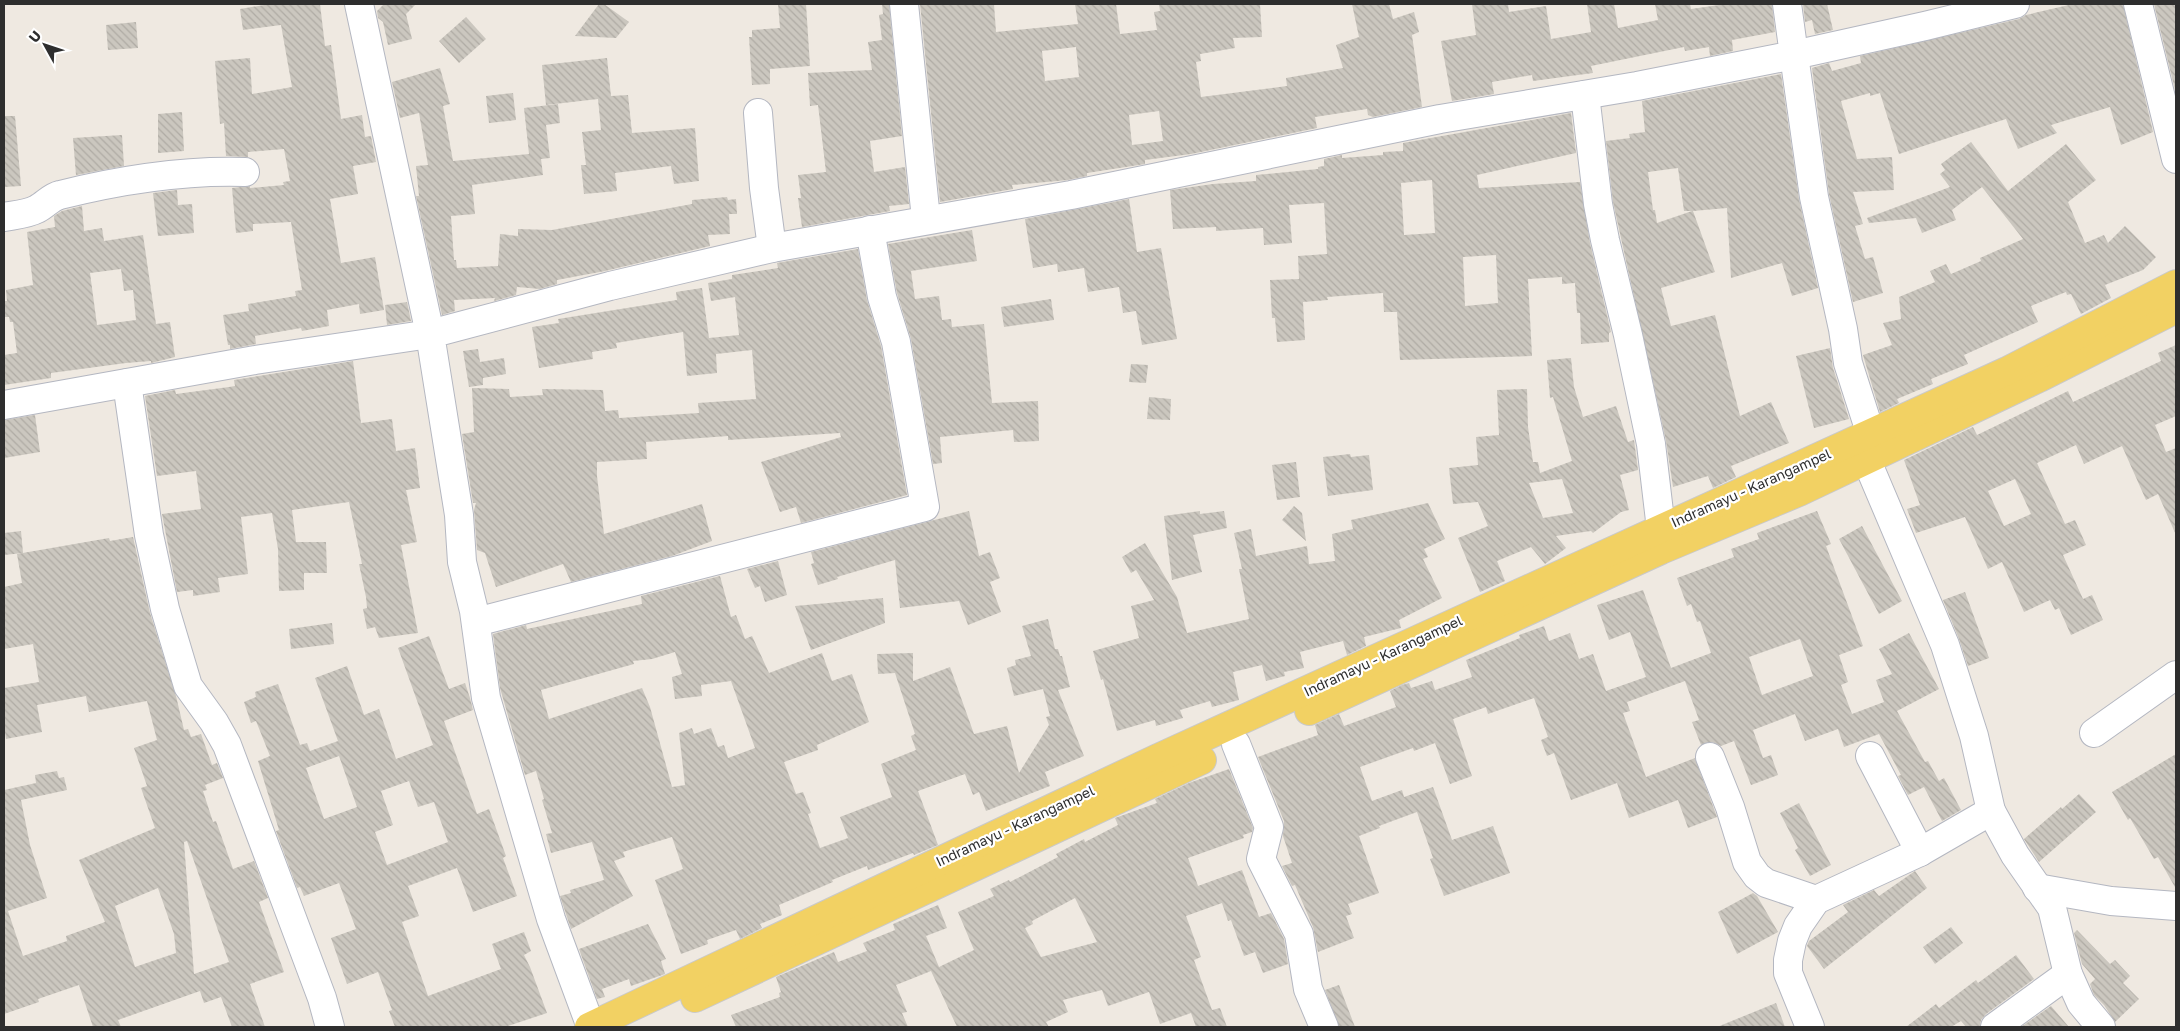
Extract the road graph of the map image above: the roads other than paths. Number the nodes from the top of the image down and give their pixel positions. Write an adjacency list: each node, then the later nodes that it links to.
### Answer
1 (358, 4): 17 (street)
2 (904, 4): 12 (street)
3 (1787, 4): 6 (street)
4 (2015, 4): 6 (street)
5 (2138, 4): 9 (street)
6 (1794, 55): 7 (street); 20 (street)
7 (1586, 95): 12 (street); 21 (street)
8 (758, 113): 14 (street)
9 (2176, 159)
10 (245, 172): 11 (street)
11 (4, 217)
12 (926, 219): 13 (street)
13 (870, 230): 14 (street); 22 (street)
14 (772, 248): 17 (street)
15 (2176, 284): 20 (main road, Indramayu - Karangampel)
16 (2176, 309): 20 (main road, Indramayu - Karangampel)
17 (430, 334): 18 (street); 22 (street)
18 (127, 383): 19 (street); 35 (street)
19 (4, 405)
20 (1865, 445): 21 (main road, Indramayu - Karangampel); 23 (main road, Indramayu - Karangampel); 29 (street)
21 (1661, 529): 23 (main road, Indramayu - Karangampel)
22 (476, 622): 36 (street)
23 (1469, 627): 26 (main road, Indramayu - Karangampel)
24 (2176, 675): 25 (street)
25 (2094, 732)
26 (1225, 742): 36 (main road, Indramayu - Karangampel); 37 (main road, Indramayu - Karangampel); 38 (street)
27 (1870, 756): 30 (street)
28 (1710, 757): 32 (street)
29 (1991, 811): 30 (street); 31 (street)
30 (1920, 852): 32 (street)
31 (2037, 888): 33 (street); 34 (street)
32 (1816, 900): 39 (street)
33 (2176, 906)
34 (2068, 974): 40 (street); 41 (street)
35 (330, 1027)
36 (590, 1027)
37 (634, 1027)
38 (1324, 1027)
39 (1810, 1027)
40 (1995, 1027)
41 (2101, 1027)

